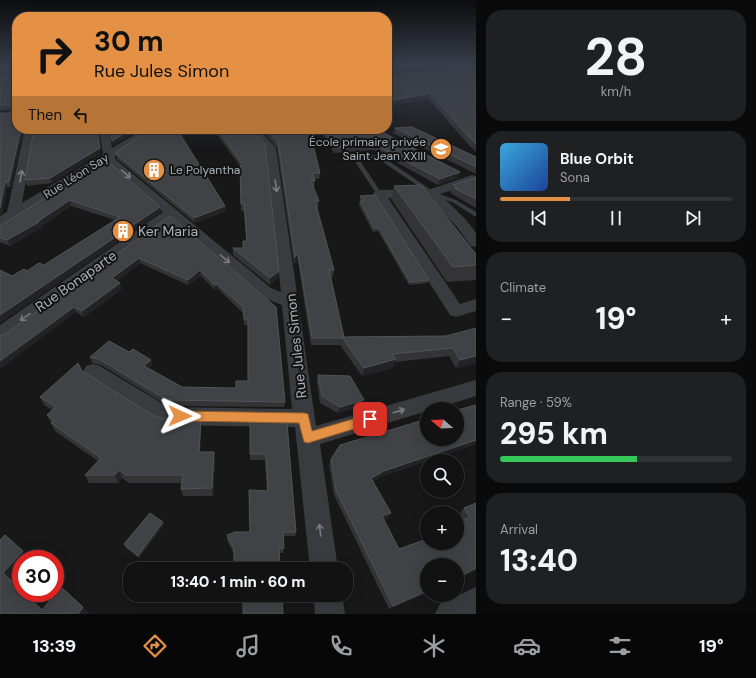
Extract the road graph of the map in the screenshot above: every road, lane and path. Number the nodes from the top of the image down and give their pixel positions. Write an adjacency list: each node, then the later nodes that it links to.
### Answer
1 (29, 134): 11 (street, one-way to 1)
2 (105, 134): 5 (street)
3 (143, 134): 5 (street, Rue Léon Say)
4 (258, 134): 15 (street, Rue Jules Simon, one-way to 15)
5 (109, 155): 10 (street, one-way to 10); 11 (street, Rue Léon Say)
6 (459, 172): 7 (street)
7 (474, 180): 8 (street)
8 (432, 193): 9 (street); 9 (lane); 12 (lane); 14 (street)
9 (379, 194): 16 (street)
10 (171, 213): 15 (street, one-way to 15); 17 (street, Rue Bonaparte, one-way to 17)
11 (13, 214): 13 (street, Rue Léon Say)
12 (476, 215)
13 (0, 222)
14 (476, 243)
15 (291, 302): 20 (street, Rue Jules Simon)
16 (476, 305)
17 (0, 334)
18 (93, 372): 20 (street)
19 (476, 388): 20 (street, one-way to 19)
20 (306, 428): 21 (street, Rue Jules Simon, one-way to 20)
21 (323, 562)
22 (476, 601): 25 (street)
23 (329, 602): 24 (street)
24 (330, 614)
25 (450, 614)

